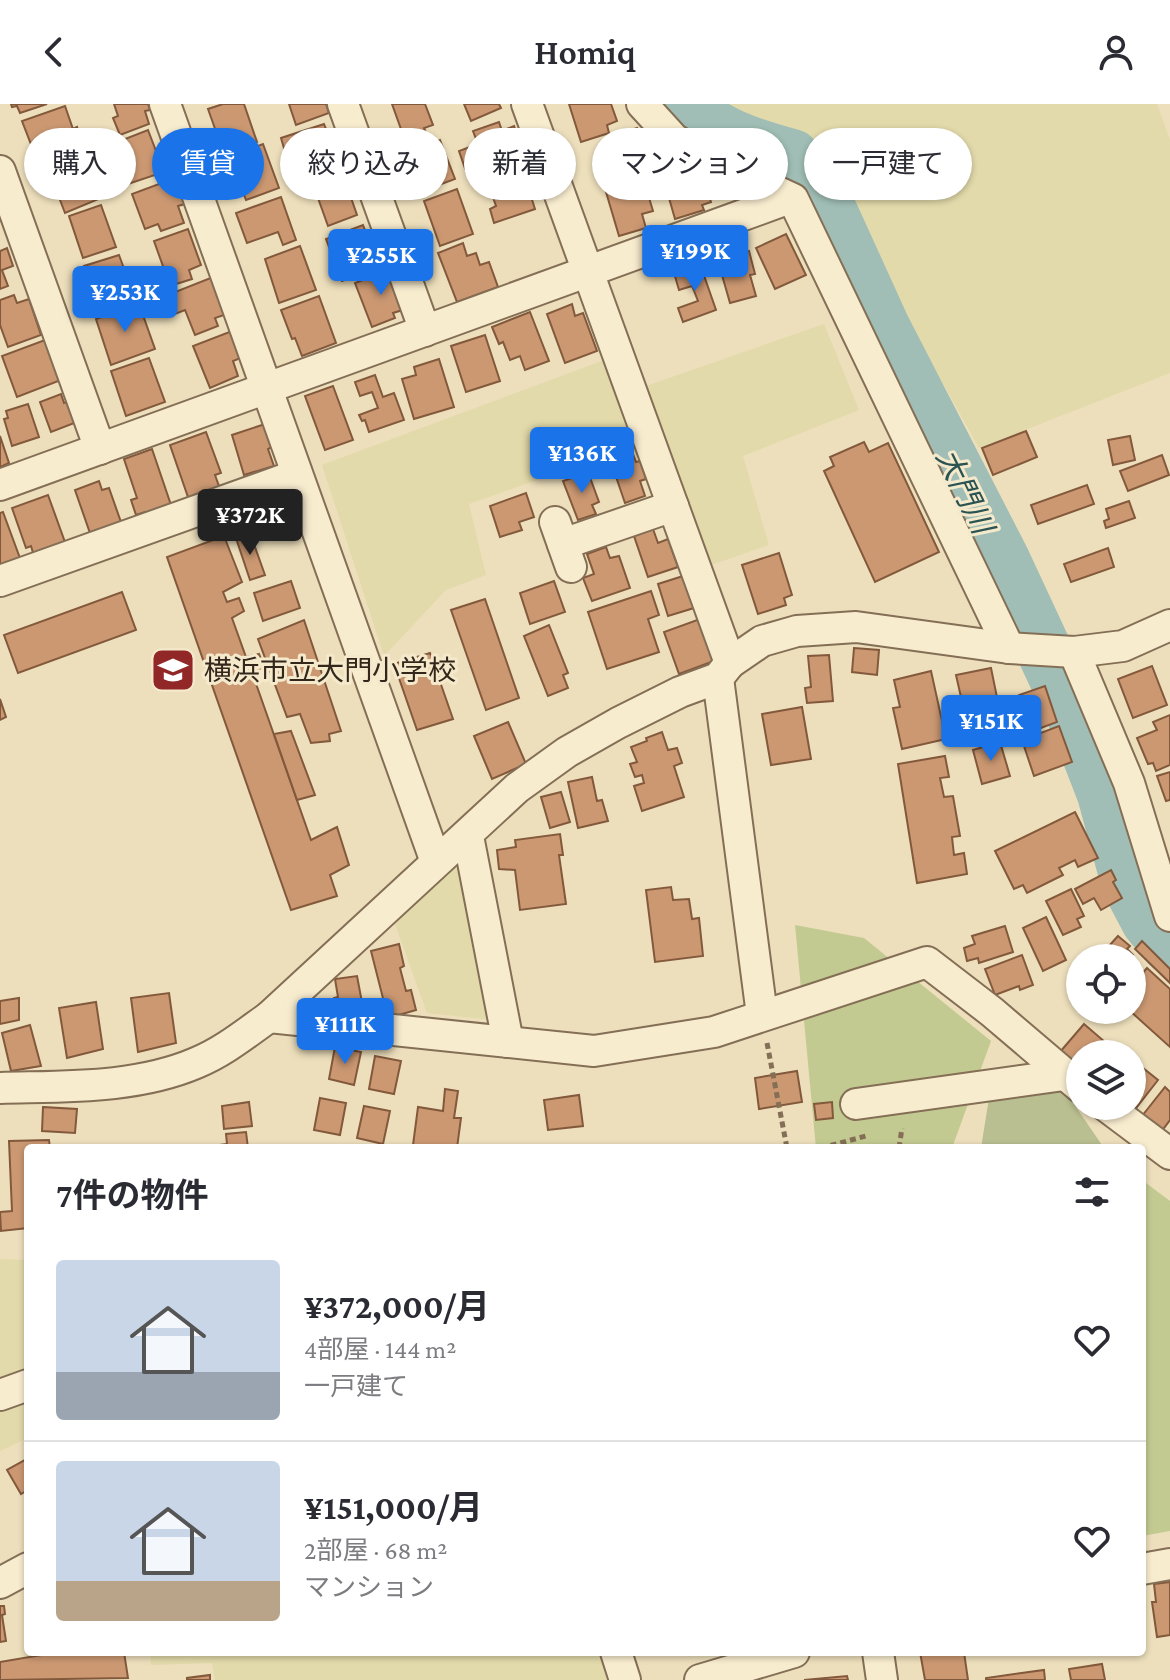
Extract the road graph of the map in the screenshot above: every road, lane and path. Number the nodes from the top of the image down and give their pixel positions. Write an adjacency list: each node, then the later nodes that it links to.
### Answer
1 (165, 104): 9 (street)
2 (343, 104): 8 (street)
3 (527, 104): 7 (street)
4 (642, 104): 6 (street)
5 (0, 171): 10 (street)
6 (790, 198): 7 (street); 17 (street)
7 (588, 271): 8 (street); 13 (street)
8 (425, 331): 9 (street)
9 (266, 388): 10 (street); 11 (street)
10 (100, 449): 12 (street)
11 (297, 475): 15 (street); 21 (street)
12 (0, 485)
13 (673, 506): 14 (street); 19 (street)
14 (563, 544)
15 (0, 581)
16 (1170, 625): 18 (street)
17 (1015, 649): 18 (street); 19 (street)
18 (1063, 651): 22 (street)
19 (724, 670): 20 (street); 23 (street)
20 (468, 836): 21 (street); 25 (street)
21 (436, 862): 24 (street)
22 (1168, 906)
23 (762, 1015): 25 (street); 27 (street)
24 (269, 1017): 25 (street); 29 (street)
25 (508, 1042)
26 (767, 1046): 33 (path)
27 (1066, 1076)
28 (1066, 1082): 30 (street)
29 (0, 1088)
30 (856, 1104)
31 (1125, 1120): 35 (street)
32 (902, 1127): 34 (path)
33 (786, 1144)
34 (900, 1144)
35 (1170, 1154)
36 (24, 1386): 37 (street)
37 (0, 1395)
38 (1170, 1564): 39 (street)
39 (1146, 1568)
40 (24, 1570): 41 (street)
41 (0, 1583)
42 (617, 1656): 45 (street)
43 (781, 1656): 46 (street)
44 (879, 1656): 47 (street)
45 (625, 1680)
46 (700, 1680)
47 (882, 1680)

